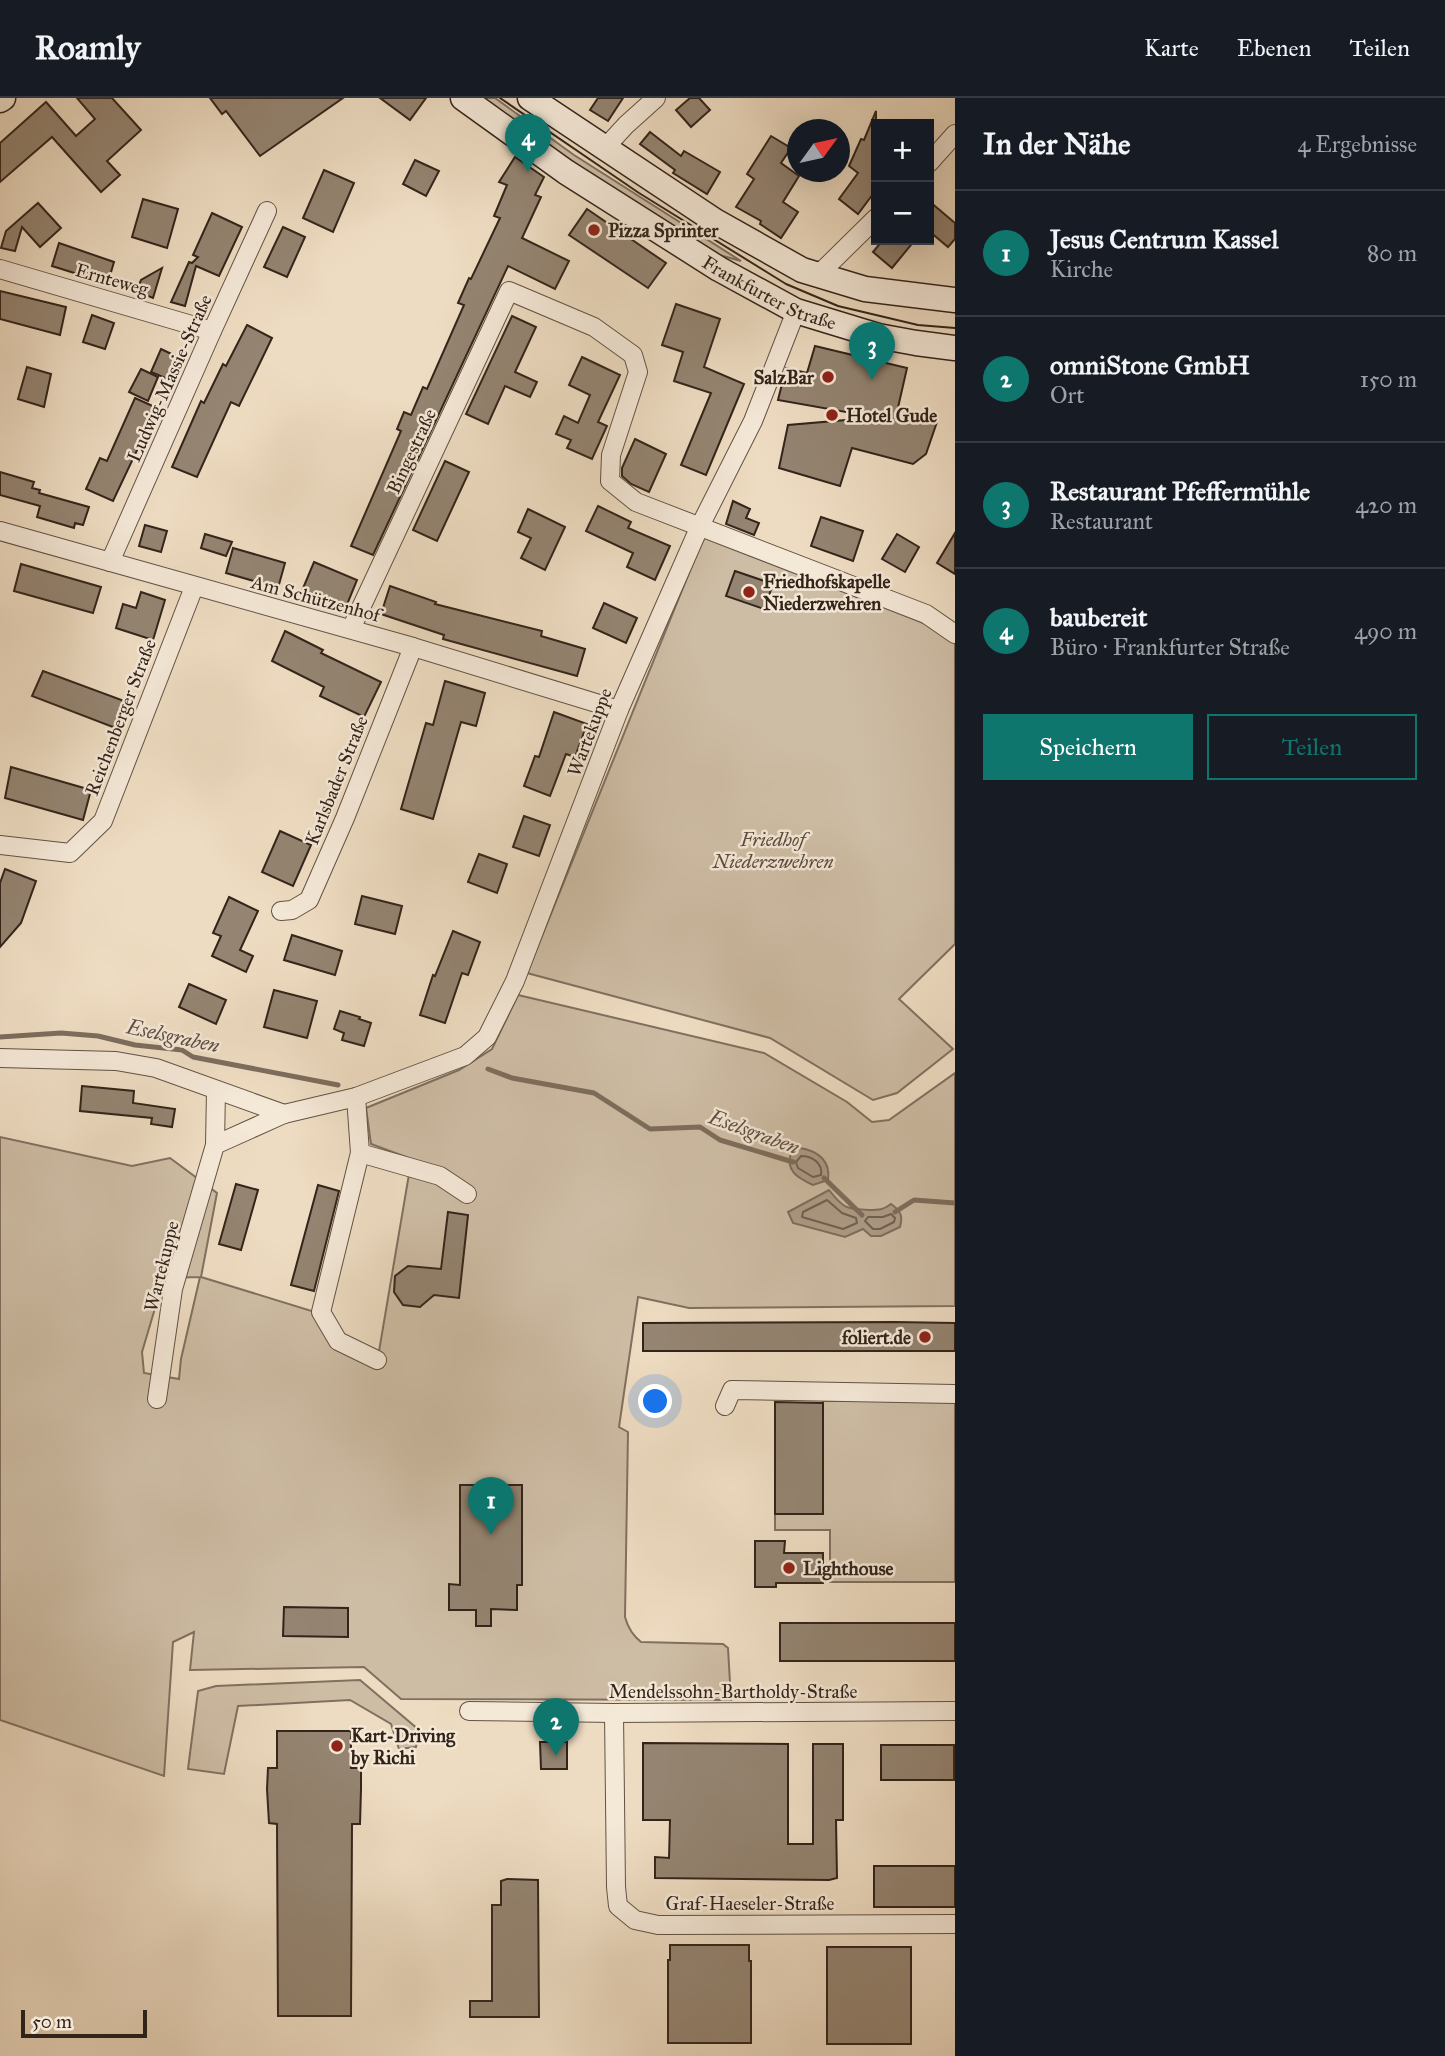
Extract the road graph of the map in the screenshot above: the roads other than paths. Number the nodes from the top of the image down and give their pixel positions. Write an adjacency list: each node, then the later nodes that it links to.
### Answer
1 (464, 98): 12 (main road, Frankfurter Straße)
2 (530, 98): 5 (main road, Frankfurter Straße)
3 (656, 98): 5 (street)
4 (955, 134): 6 (street)
5 (604, 149): 10 (main road, Frankfurter Straße)
6 (934, 157)
7 (268, 211): 13 (street, Ludwig-Massie-Straße)
8 (871, 223): 10 (street)
9 (0, 270): 13 (street, Ernteweg)
10 (817, 276): 11 (main road, Frankfurter Straße); 12 (main road)
11 (955, 300)
12 (796, 312): 14 (main road, Frankfurter Straße); 15 (street, Wartekuppe)
13 (212, 331): 17 (street, Ludwig-Massie-Straße)
14 (955, 348)
15 (699, 528): 19 (street, Bingestraße); 20 (street); 22 (street, Wartekuppe)
16 (0, 531): 17 (street, Am Schützenhof)
17 (110, 562): 18 (street, Am Schützenhof)
18 (194, 587): 19 (street, Am Schützenhof); 23 (street, Reichenberger Straße)
19 (351, 629): 21 (street, Am Schützenhof)
20 (955, 634)
21 (413, 647): 22 (street, Am Schützenhof); 24 (street, Karlsbader Straße)
22 (619, 710): 27 (street, Wartekuppe)
23 (0, 845)
24 (281, 911)
25 (0, 1058): 26 (street)
26 (216, 1090): 28 (street); 29 (street, Wartekuppe)
27 (356, 1097): 28 (street, Wartekuppe); 30 (street)
28 (285, 1114): 29 (street, Wartekuppe)
29 (215, 1145): 34 (street, Wartekuppe)
30 (360, 1153): 31 (street); 32 (street)
31 (467, 1194)
32 (377, 1360)
33 (955, 1394): 35 (street)
34 (157, 1399)
35 (724, 1406)
36 (469, 1711): 38 (street, Mendelssohn-Bartholdy-Straße)
37 (955, 1711): 38 (street, Mendelssohn-Bartholdy-Straße)
38 (614, 1713): 39 (street, Graf-Haeseler-Straße)
39 (955, 1924)

